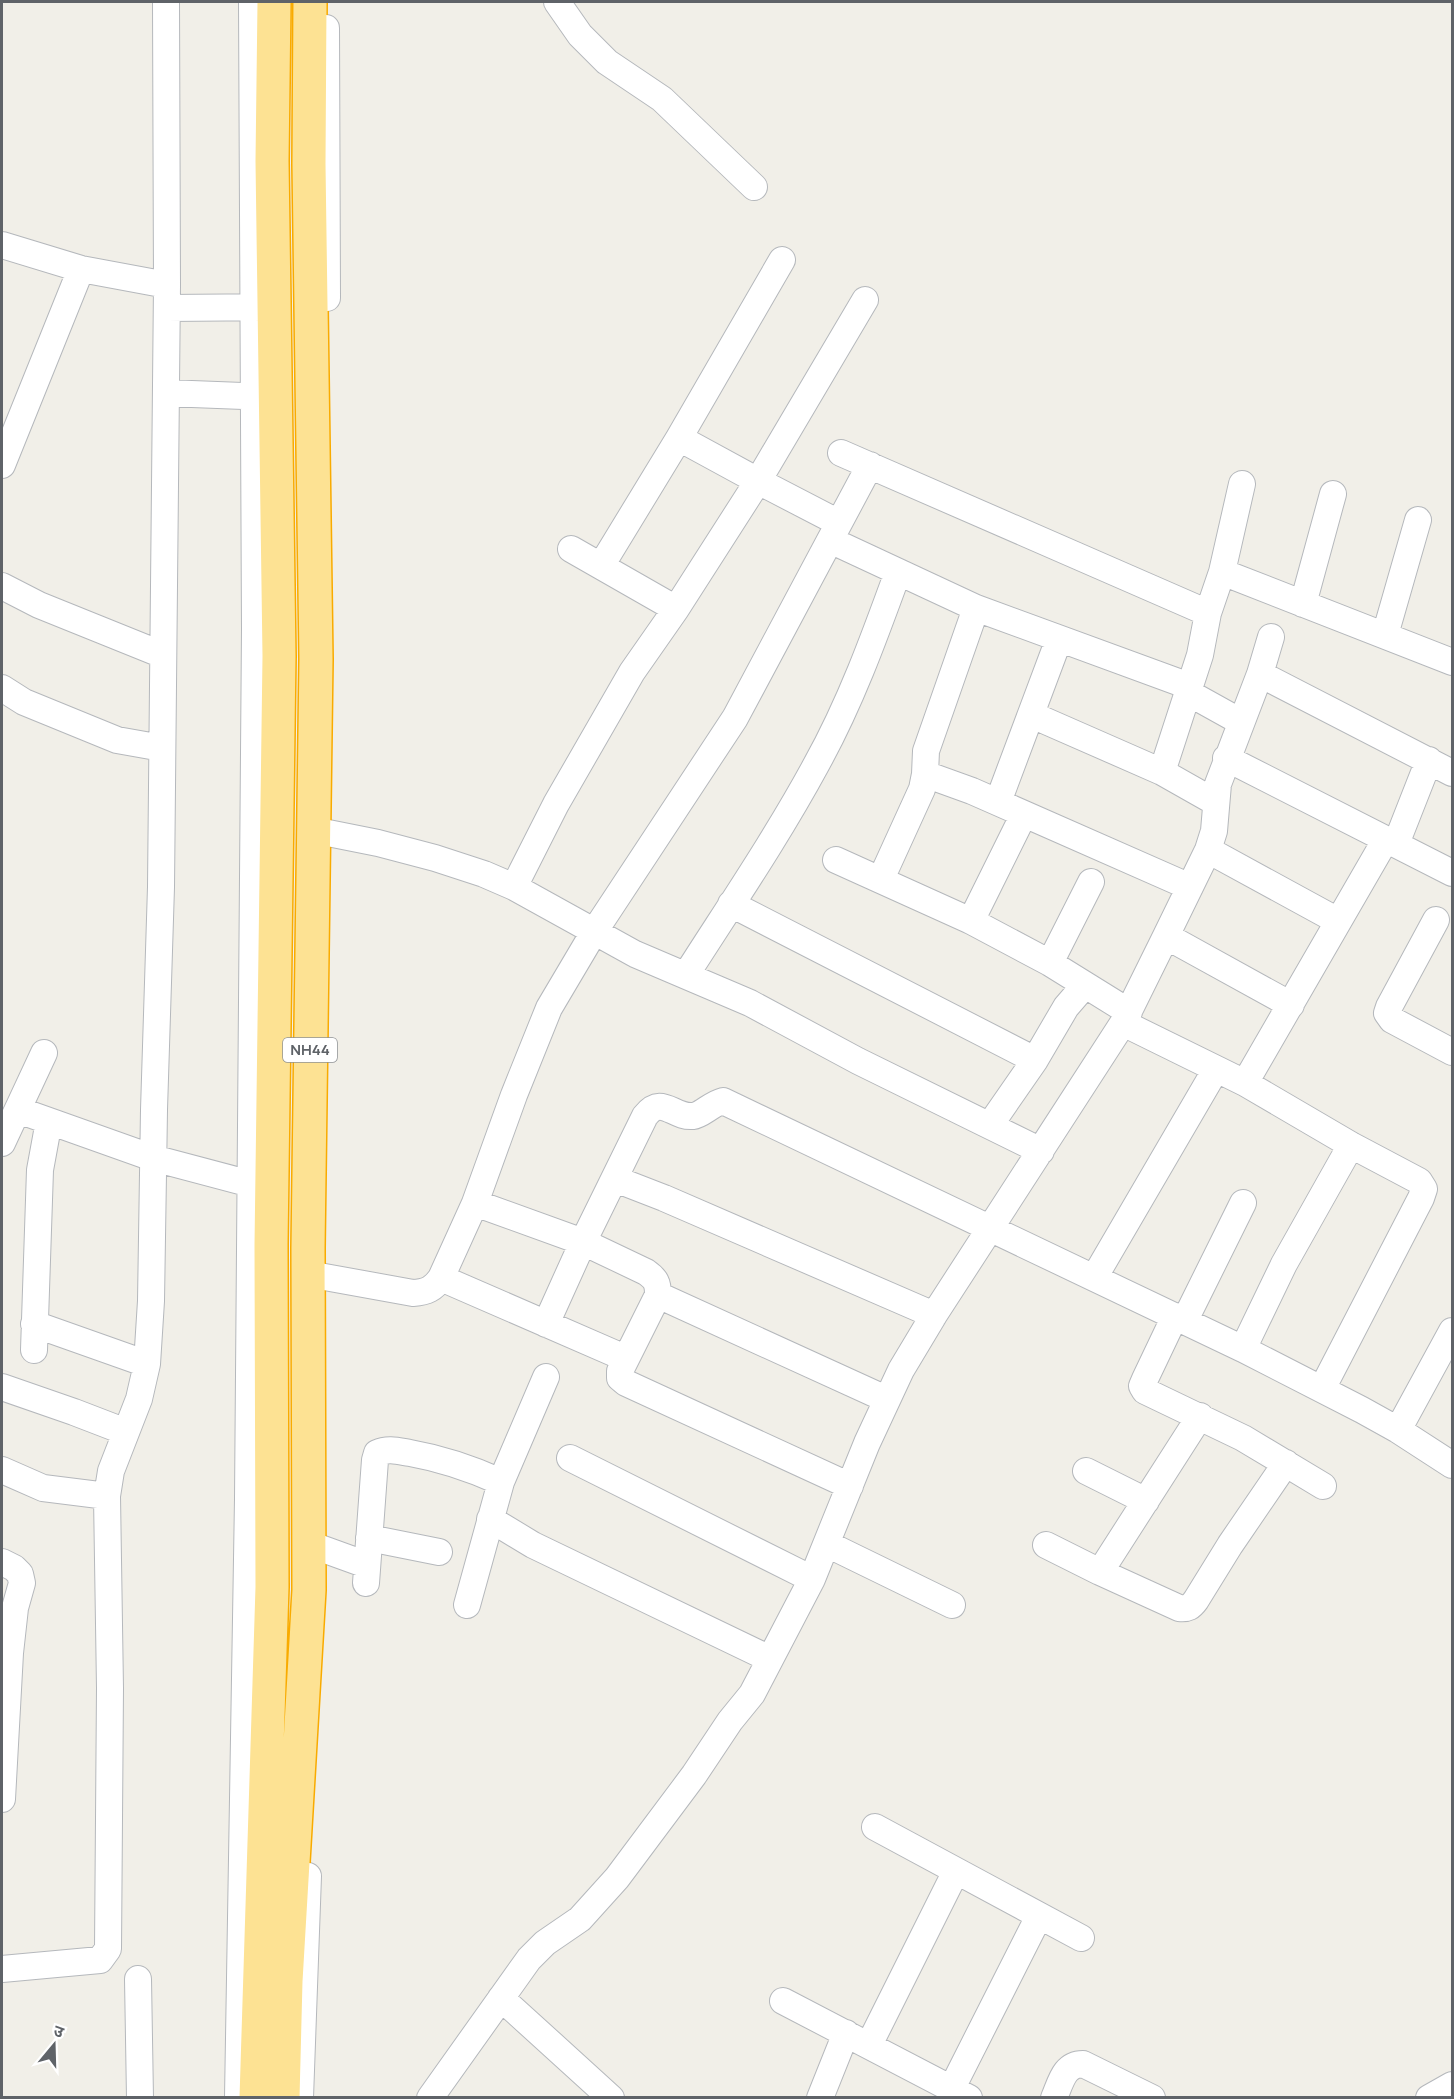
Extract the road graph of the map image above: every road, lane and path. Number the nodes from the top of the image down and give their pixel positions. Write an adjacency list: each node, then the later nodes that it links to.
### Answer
1 (166, 2): 11 (street)
2 (252, 2): 13 (street)
3 (274, 2): 13 (highway, NH44)
4 (310, 2): 53 (highway, NH44)
5 (326, 2): 53 (street)
6 (557, 2): 7 (street)
7 (754, 187)
8 (2, 245): 10 (street)
9 (782, 260): 16 (street)
10 (81, 269): 11 (street); 18 (street)
11 (167, 297): 13 (street); 14 (street)
12 (865, 300): 20 (street)
13 (265, 307): 15 (highway, NH44)
14 (165, 393): 15 (street); 37 (street)
15 (266, 397): 86 (highway, NH44)
16 (679, 438): 20 (street); 26 (street)
17 (841, 453): 19 (street)
18 (2, 465)
19 (870, 465): 24 (street); 33 (street)
20 (758, 481): 24 (street); 32 (street)
21 (1242, 484): 28 (street)
22 (1333, 494): 30 (street)
23 (1418, 520): 34 (street)
24 (834, 531): 27 (street); 66 (street)
25 (570, 549): 26 (street)
26 (601, 566): 32 (street)
27 (898, 572): 31 (street); 62 (street)
28 (1222, 572): 30 (street); 33 (street)
29 (2, 586): 37 (street)
30 (1303, 604): 34 (street)
31 (976, 608): 36 (street); 49 (street)
32 (676, 609): 60 (street)
33 (1208, 613): 41 (street)
34 (1384, 635): 38 (street)
35 (1271, 637): 39 (street)
36 (1059, 639): 41 (street); 42 (street)
37 (163, 655): 44 (street)
38 (1452, 662)
39 (1260, 674): 43 (street); 46 (street)
40 (2, 688): 44 (street)
41 (1188, 689): 43 (street); 47 (street)
42 (1032, 715): 47 (street); 50 (street)
43 (1241, 722): 45 (street)
44 (162, 748): 84 (street)
45 (1226, 758): 51 (street); 54 (street)
46 (1429, 760): 48 (street); 54 (street)
47 (1162, 772): 51 (street)
48 (1452, 773)
49 (925, 774): 50 (street); 58 (street)
50 (998, 802): 52 (street)
51 (1215, 802): 55 (street)
52 (1024, 814): 61 (street); 64 (street)
53 (321, 832): 60 (street); 91 (highway, NH44)
54 (1391, 841): 57 (street); 65 (street)
55 (1208, 850): 61 (street); 65 (street)
56 (836, 860): 58 (street)
57 (1452, 873)
58 (880, 879): 64 (street)
59 (1090, 882): 68 (street)
60 (514, 887): 66 (street)
61 (1190, 887): 67 (street)
62 (731, 904): 69 (street); 75 (street)
63 (1436, 920): 73 (street)
64 (970, 921): 68 (street)
65 (1338, 921): 71 (street)
66 (594, 932): 69 (street); 87 (street)
67 (1166, 936): 71 (street); 72 (street)
68 (1050, 963): 70 (street)
69 (686, 975): 80 (street)
70 (1085, 985): 72 (street); 75 (street)
71 (1291, 1005): 77 (street)
72 (1126, 1018): 76 (street); 83 (street)
73 (1452, 1052)
74 (44, 1053): 78 (street)
75 (1035, 1060): 80 (street)
76 (1216, 1069): 77 (street); 93 (street)
77 (1245, 1083): 82 (street)
78 (18, 1110): 79 (street); 81 (street)
79 (49, 1121): 84 (street); 97 (street)
80 (990, 1125): 83 (street)
81 (2, 1143)
82 (1351, 1145): 100 (street); 106 (street)
83 (1041, 1151): 89 (street)
84 (153, 1158): 86 (street); 103 (street)
85 (615, 1179): 89 (street); 90 (street); 95 (street)
86 (261, 1187): 148 (street); 149 (highway, NH44)
87 (475, 1203): 90 (street); 92 (street)
88 (1243, 1203): 96 (street)
89 (991, 1228): 93 (street); 95 (street)
90 (583, 1242): 94 (street); 98 (street)
91 (315, 1275): 92 (street); 125 (highway, NH44)
92 (441, 1278): 98 (street)
93 (1094, 1278): 96 (street)
94 (658, 1295): 102 (street); 107 (street)
95 (934, 1315): 107 (street)
96 (1180, 1318): 100 (street); 108 (street)
97 (34, 1324): 101 (street); 103 (street)
98 (546, 1324): 102 (street)
99 (1452, 1331): 109 (street)
100 (1243, 1349): 106 (street)
101 (34, 1350)
102 (625, 1358): 117 (street)
103 (147, 1364): 110 (street)
104 (546, 1377): 116 (street)
105 (2, 1387): 110 (street)
106 (1322, 1389): 109 (street)
107 (886, 1399): 117 (street)
108 (1200, 1416): 112 (street); 120 (street)
109 (1398, 1430): 113 (street)
110 (126, 1432): 119 (street)
111 (570, 1458): 129 (street)
112 (1286, 1463): 118 (street); 128 (street)
113 (1452, 1465)
114 (2, 1470): 119 (street)
115 (1086, 1471): 120 (street)
116 (501, 1482): 121 (street); 122 (street)
117 (850, 1486): 123 (street)
118 (1323, 1486)
119 (107, 1496): 139 (street)
120 (1146, 1501): 128 (street)
121 (490, 1519): 130 (street); 133 (street)
122 (369, 1538): 125 (street); 126 (street)
123 (827, 1544): 129 (street); 131 (street)
124 (1046, 1545): 128 (street)
125 (315, 1546): 150 (highway, NH44); 151 (street)
126 (439, 1552)
127 (2, 1562): 132 (street)
128 (1100, 1572)
129 (812, 1579): 133 (street)
130 (467, 1605)
131 (952, 1605)
132 (6, 1652): 134 (street)
133 (771, 1659): 141 (street)
134 (2, 1800)
135 (875, 1827): 136 (street)
136 (956, 1871): 137 (street); 144 (street)
137 (1040, 1916): 138 (street); 146 (street)
138 (1081, 1938)
139 (2, 1969)
140 (138, 1979): 147 (street)
141 (501, 1998): 152 (street); 153 (street)
142 (783, 2001): 143 (street)
143 (846, 2033): 144 (street); 154 (street)
144 (869, 2045): 146 (street)
145 (1452, 2085): 157 (street)
146 (960, 2093)
147 (140, 2097)
148 (238, 2097)
149 (256, 2097)
150 (284, 2097)
151 (300, 2097)
152 (430, 2097)
153 (612, 2097)
154 (820, 2097)
155 (1054, 2097): 156 (street)
156 (1152, 2097)
157 (1429, 2097)

